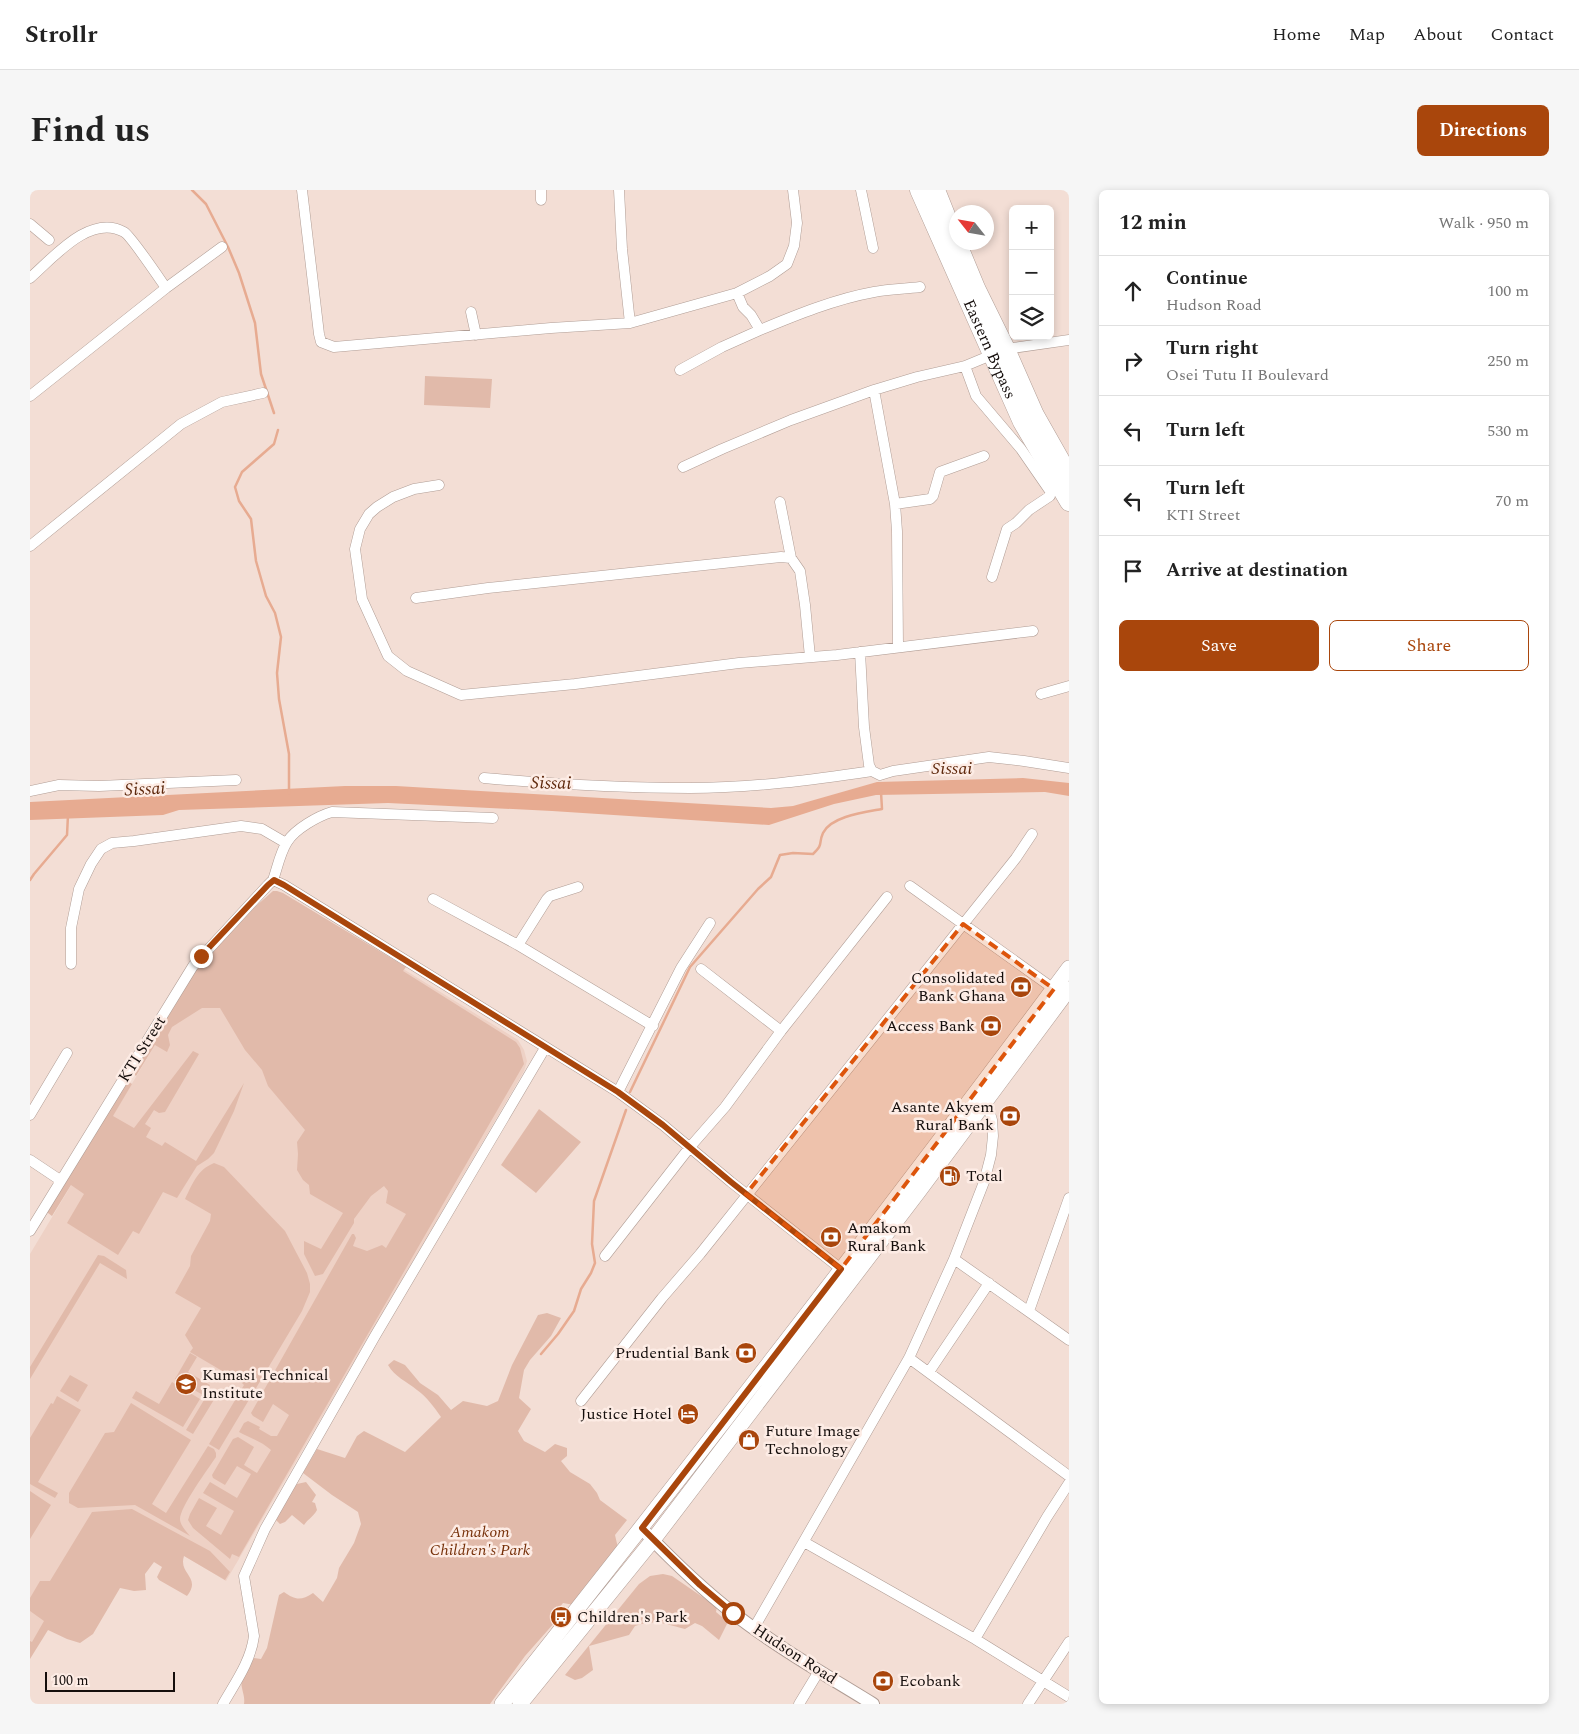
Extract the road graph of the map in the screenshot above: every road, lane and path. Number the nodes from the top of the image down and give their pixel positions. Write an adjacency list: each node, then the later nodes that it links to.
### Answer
1 (302, 190): 20 (street)
2 (618, 190): 18 (street)
3 (794, 190): 16 (street)
4 (861, 190): 11 (street)
5 (919, 190): 22 (highway, Eastern Bypass)
6 (936, 190): 7 (highway, Eastern Bypass)
7 (949, 222)
8 (30, 224): 9 (street)
9 (49, 240)
10 (222, 247): 15 (street)
11 (873, 248)
12 (961, 250): 22 (highway, Eastern Bypass)
13 (30, 278): 15 (street)
14 (920, 287): 19 (street)
15 (166, 288): 27 (street)
16 (737, 293): 18 (street); 19 (street)
17 (471, 312): 20 (street)
18 (630, 323): 20 (street)
19 (760, 330): 24 (street)
20 (476, 335)
21 (1069, 340): 22 (street)
22 (999, 352): 23 (street); 30 (highway, Eastern Bypass); 33 (highway, Eastern Bypass)
23 (966, 366): 25 (street); 37 (street)
24 (680, 370)
25 (874, 390): 29 (street); 34 (street)
26 (263, 393): 35 (street)
27 (30, 396)
28 (984, 456): 34 (street)
29 (683, 467)
30 (1069, 475)
31 (439, 485): 42 (street)
32 (780, 502): 36 (street)
33 (1069, 502)
34 (895, 504): 40 (street)
35 (30, 546)
36 (791, 558): 38 (street); 42 (street)
37 (992, 577)
38 (416, 598)
39 (1033, 631): 40 (street)
40 (898, 647): 41 (street)
41 (860, 652): 42 (street); 46 (street)
42 (810, 657)
43 (1069, 686): 44 (street)
44 (1040, 694)
45 (1069, 768): 46 (street)
46 (872, 771): 47 (street)
47 (484, 778)
48 (236, 780): 49 (street)
49 (30, 791)
50 (493, 818): 52 (street)
51 (1032, 834): 59 (street)
52 (286, 843): 53 (street); 61 (street)
53 (274, 880): 68 (street); 75 (street, KTI Street)
54 (910, 886): 59 (street)
55 (578, 887): 60 (street)
56 (887, 897): 67 (street)
57 (433, 899): 60 (street)
58 (710, 923): 66 (street)
59 (962, 924): 64 (street); 76 (street)
60 (518, 945): 66 (street)
61 (71, 964)
62 (1069, 968): 64 (main road)
63 (701, 969): 67 (street)
64 (1054, 989): 81 (main road)
65 (1069, 989): 71 (main road)
66 (653, 1026): 70 (street)
67 (781, 1031): 73 (street)
68 (545, 1048): 70 (street); 99 (street)
69 (67, 1052): 72 (street)
70 (618, 1092): 73 (street)
71 (986, 1100): 80 (street); 91 (main road)
72 (30, 1115)
73 (690, 1147): 76 (street); 79 (street)
74 (30, 1160): 75 (street)
75 (60, 1180): 78 (street, KTI Street)
76 (746, 1194): 81 (street); 87 (street)
77 (1069, 1198): 83 (street)
78 (30, 1232)
79 (605, 1256)
80 (954, 1259): 82 (street); 85 (street)
81 (841, 1269): 90 (main road)
82 (989, 1283): 83 (street); 86 (street)
83 (1029, 1311): 84 (street)
84 (1069, 1340)
85 (909, 1358): 86 (street); 92 (street)
86 (929, 1372): 88 (street)
87 (580, 1401)
88 (1069, 1476)
89 (1069, 1482): 94 (street)
90 (642, 1528): 91 (street, Hudson Road); 100 (main road)
91 (653, 1540): 93 (street, Hudson Road); 101 (main road)
92 (804, 1542): 93 (street); 94 (street)
93 (754, 1628): 96 (street, Hudson Road)
94 (975, 1639): 97 (street)
95 (1069, 1642): 97 (street)
96 (819, 1671): 102 (street); 103 (street, Hudson Road)
97 (1042, 1681): 98 (street); 104 (street)
98 (1069, 1698)
99 (223, 1704)
100 (502, 1704)
101 (520, 1704)
102 (799, 1704)
103 (873, 1704)
104 (1028, 1704)

